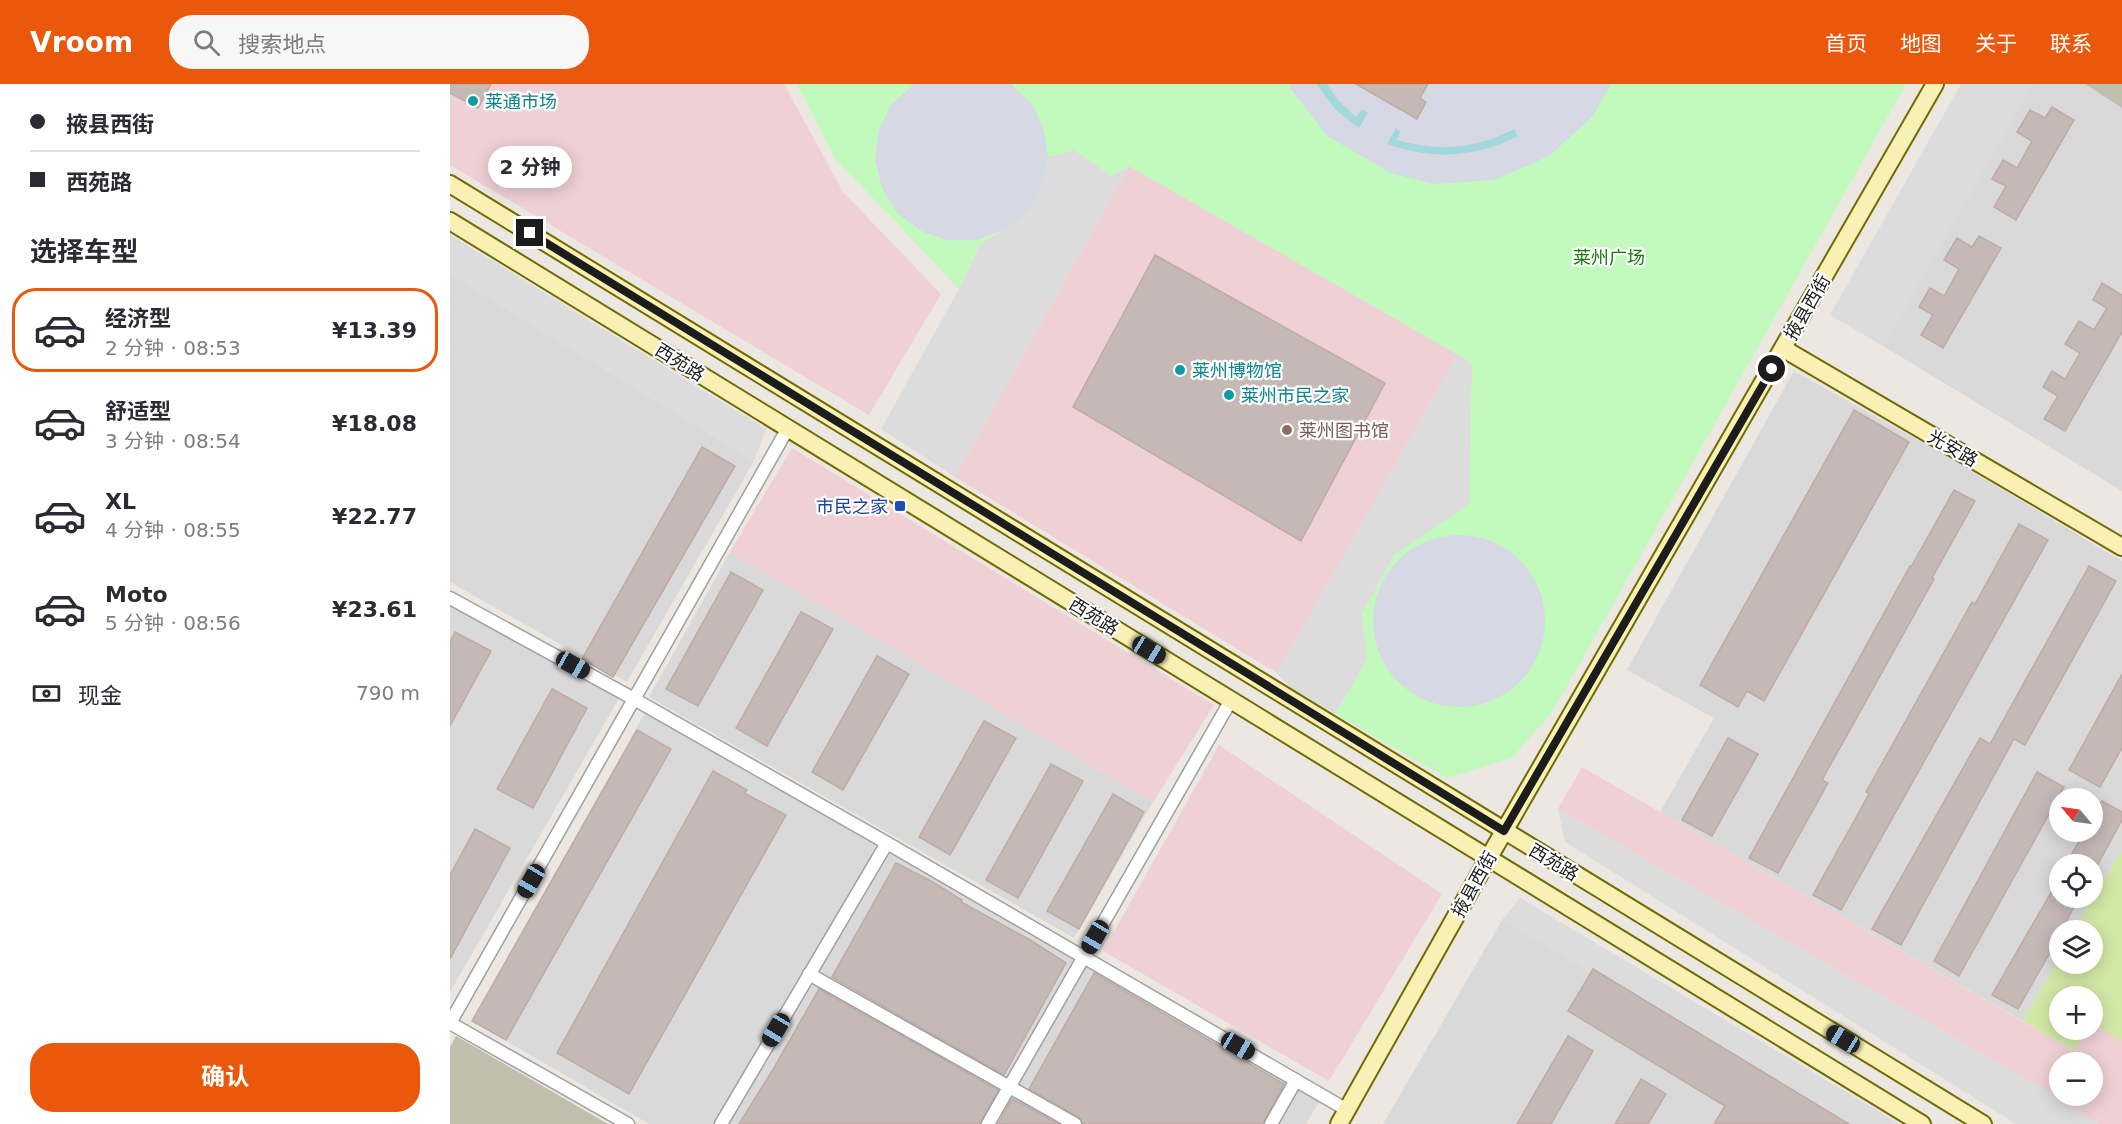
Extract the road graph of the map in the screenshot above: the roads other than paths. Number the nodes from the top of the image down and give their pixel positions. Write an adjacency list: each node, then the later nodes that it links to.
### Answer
1 (1935, 84): 4 (main road, 掖县西街)
2 (450, 184): 10 (main road, 西苑路)
3 (450, 221): 5 (main road, 西苑路)
4 (1784, 349): 6 (main road, 光安路); 10 (main road, 掖县西街)
5 (788, 428): 8 (street); 9 (main road, 西苑路)
6 (2122, 547)
7 (450, 598): 8 (street)
8 (634, 699): 11 (street); 15 (street)
9 (1231, 700): 12 (main road, 西苑路); 13 (street)
10 (1504, 831): 12 (main road, 掖县西街); 25 (main road, 西苑路)
11 (887, 843): 13 (street); 14 (street)
12 (1488, 859): 18 (main road, 掖县西街); 24 (main road, 西苑路)
13 (1084, 957): 16 (street); 17 (street)
14 (809, 974): 17 (street); 20 (street)
15 (450, 1023): 19 (street)
16 (1296, 1080): 18 (street); 23 (street)
17 (1010, 1087): 21 (street); 22 (street)
18 (1343, 1117)
19 (628, 1124)
20 (721, 1124)
21 (988, 1124)
22 (1075, 1124)
23 (1271, 1124)
24 (1922, 1124)
25 (1983, 1124)

